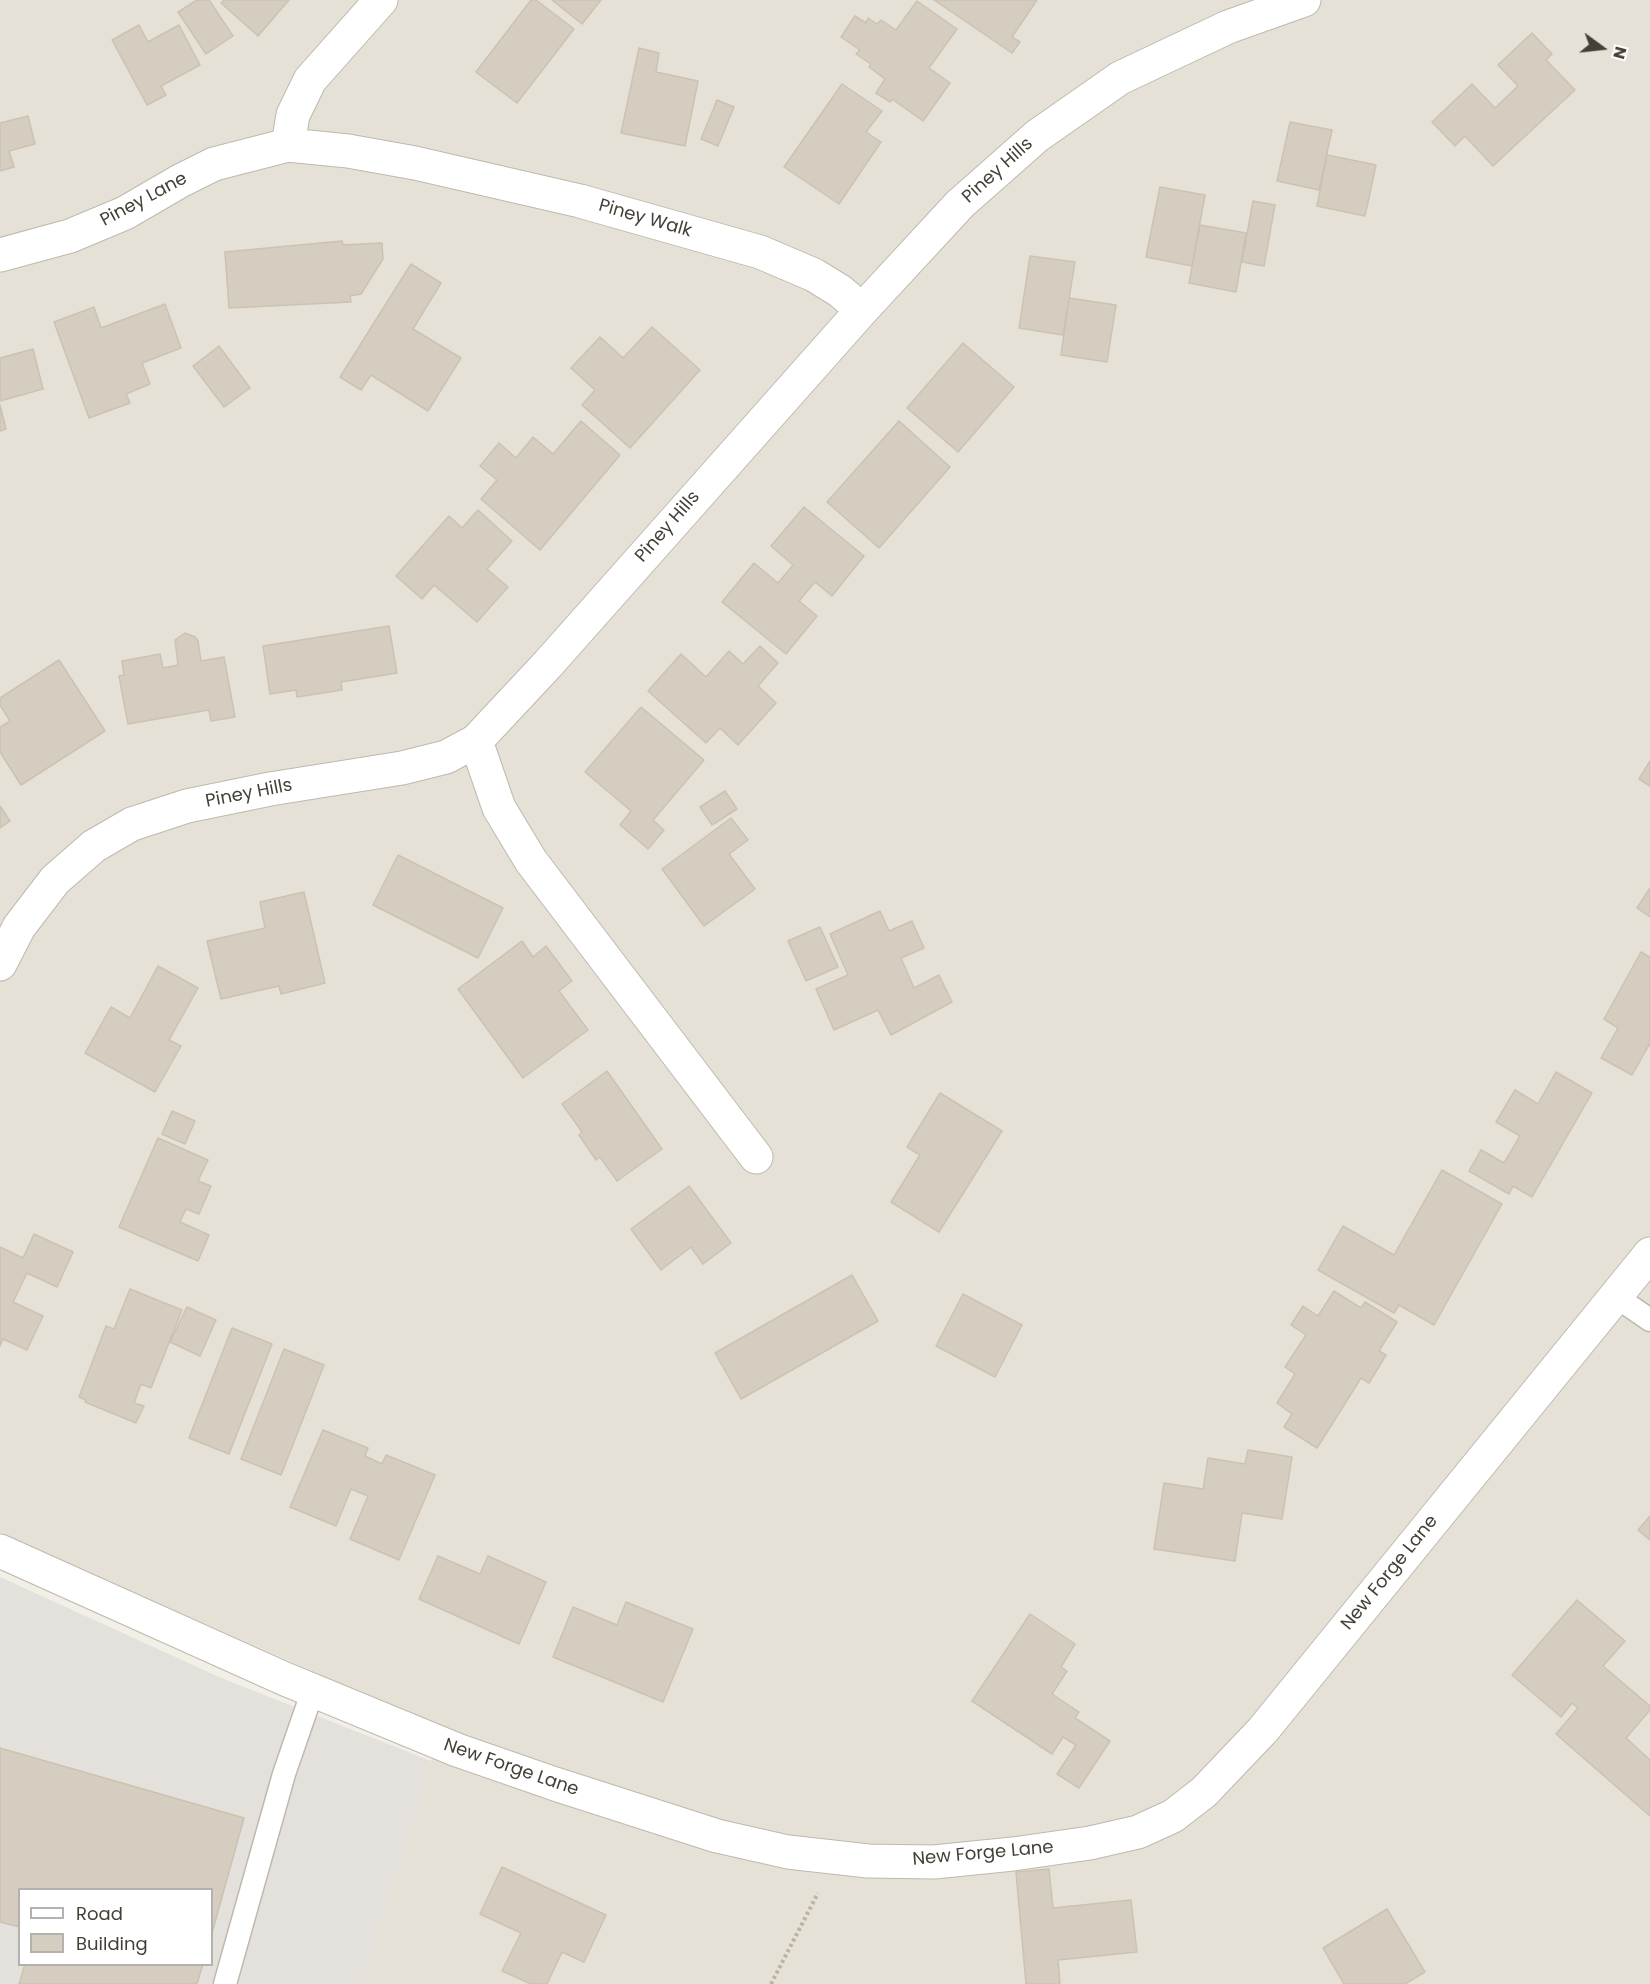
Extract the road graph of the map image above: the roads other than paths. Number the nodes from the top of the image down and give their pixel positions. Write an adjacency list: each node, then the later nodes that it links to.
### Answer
1 (381, 0): 3 (street)
2 (1304, 0): 6 (street, Piney Hills)
3 (288, 145): 4 (street, Piney Lane); 5 (street, Piney Lane)
4 (415, 163): 6 (street, Piney Walk)
5 (0, 255)
6 (862, 310): 7 (street, Piney Hills)
7 (476, 741): 8 (street, Piney Hills); 9 (street)
8 (0, 964)
9 (756, 1157)
10 (1650, 1254): 11 (street, New Forge Lane)
11 (1616, 1296): 12 (lane); 14 (street, New Forge Lane)
12 (1650, 1320)
13 (0, 1551): 14 (street, New Forge Lane)
14 (313, 1690): 15 (lane)
15 (225, 1984)

